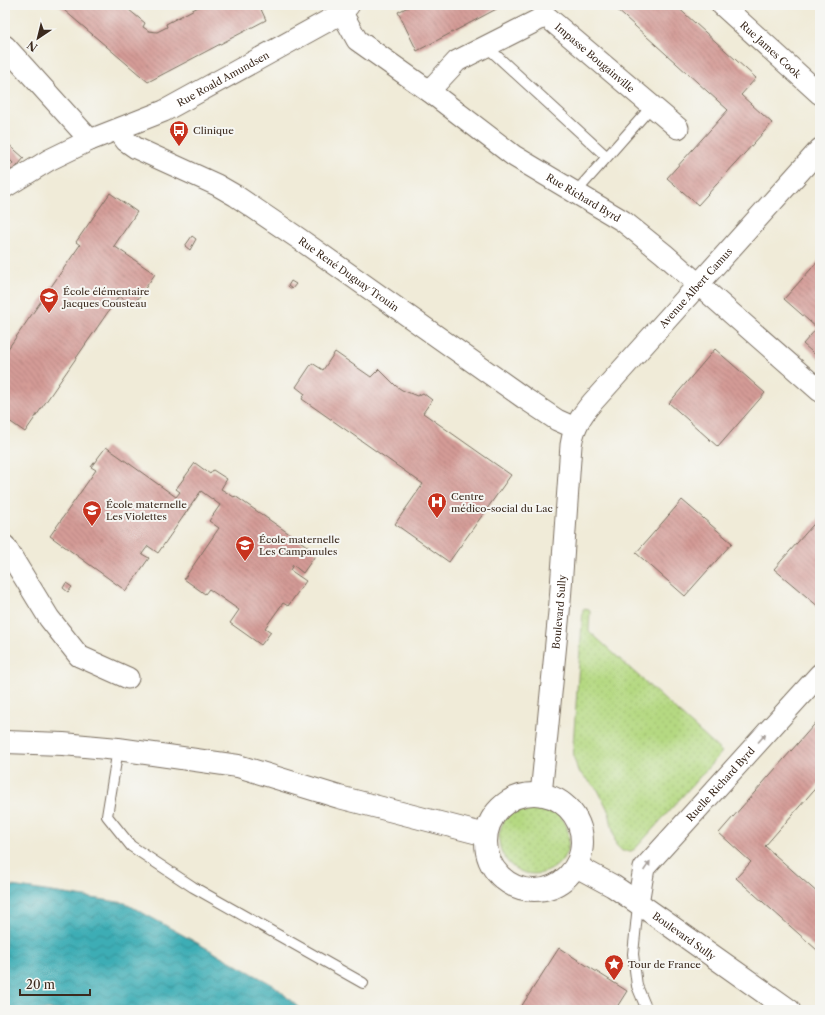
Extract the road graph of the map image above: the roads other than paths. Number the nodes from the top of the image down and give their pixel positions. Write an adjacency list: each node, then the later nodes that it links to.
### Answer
1 (722, 5): 6 (street, Rue James Cook)
2 (345, 9): 5 (street, Rue Richard Byrd); 9 (street, Rue Roald Amundsen)
3 (5, 46): 10 (street)
4 (486, 46): 5 (street, Impasse Bougainville); 7 (street, Impasse Bougainville); 12 (lane)
5 (429, 91): 14 (street, Rue Richard Byrd)
6 (820, 94)
7 (652, 106): 8 (street, Impasse Bougainville); 12 (lane)
8 (678, 128)
9 (118, 130): 10 (street, Rue Roald Amundsen); 17 (street, Rue René Duguay Trouin)
10 (90, 140): 13 (street, Rue Roald Amundsen)
11 (820, 150): 15 (street, Avenue Albert Camus)
12 (607, 157): 14 (lane)
13 (5, 187)
14 (575, 193): 15 (street, Rue Richard Byrd)
15 (698, 284): 16 (street, Rue Richard Byrd); 17 (street, Avenue Albert Camus)
16 (820, 391)
17 (575, 428): 23 (street, Boulevard Sully)
18 (5, 546): 20 (street)
19 (820, 674): 26 (street, Ruelle Richard Byrd, one-way to 19)
20 (128, 678)
21 (5, 742): 22 (main road)
22 (118, 749): 24 (main road); 27 (lane)
23 (541, 795): 24 (main road); 25 (main road)
24 (486, 835): 25 (main road)
25 (576, 866): 26 (main road, Boulevard Sully)
26 (638, 903): 28 (lane); 29 (main road, Boulevard Sully)
27 (363, 983)
28 (647, 1010)
29 (789, 1010)

